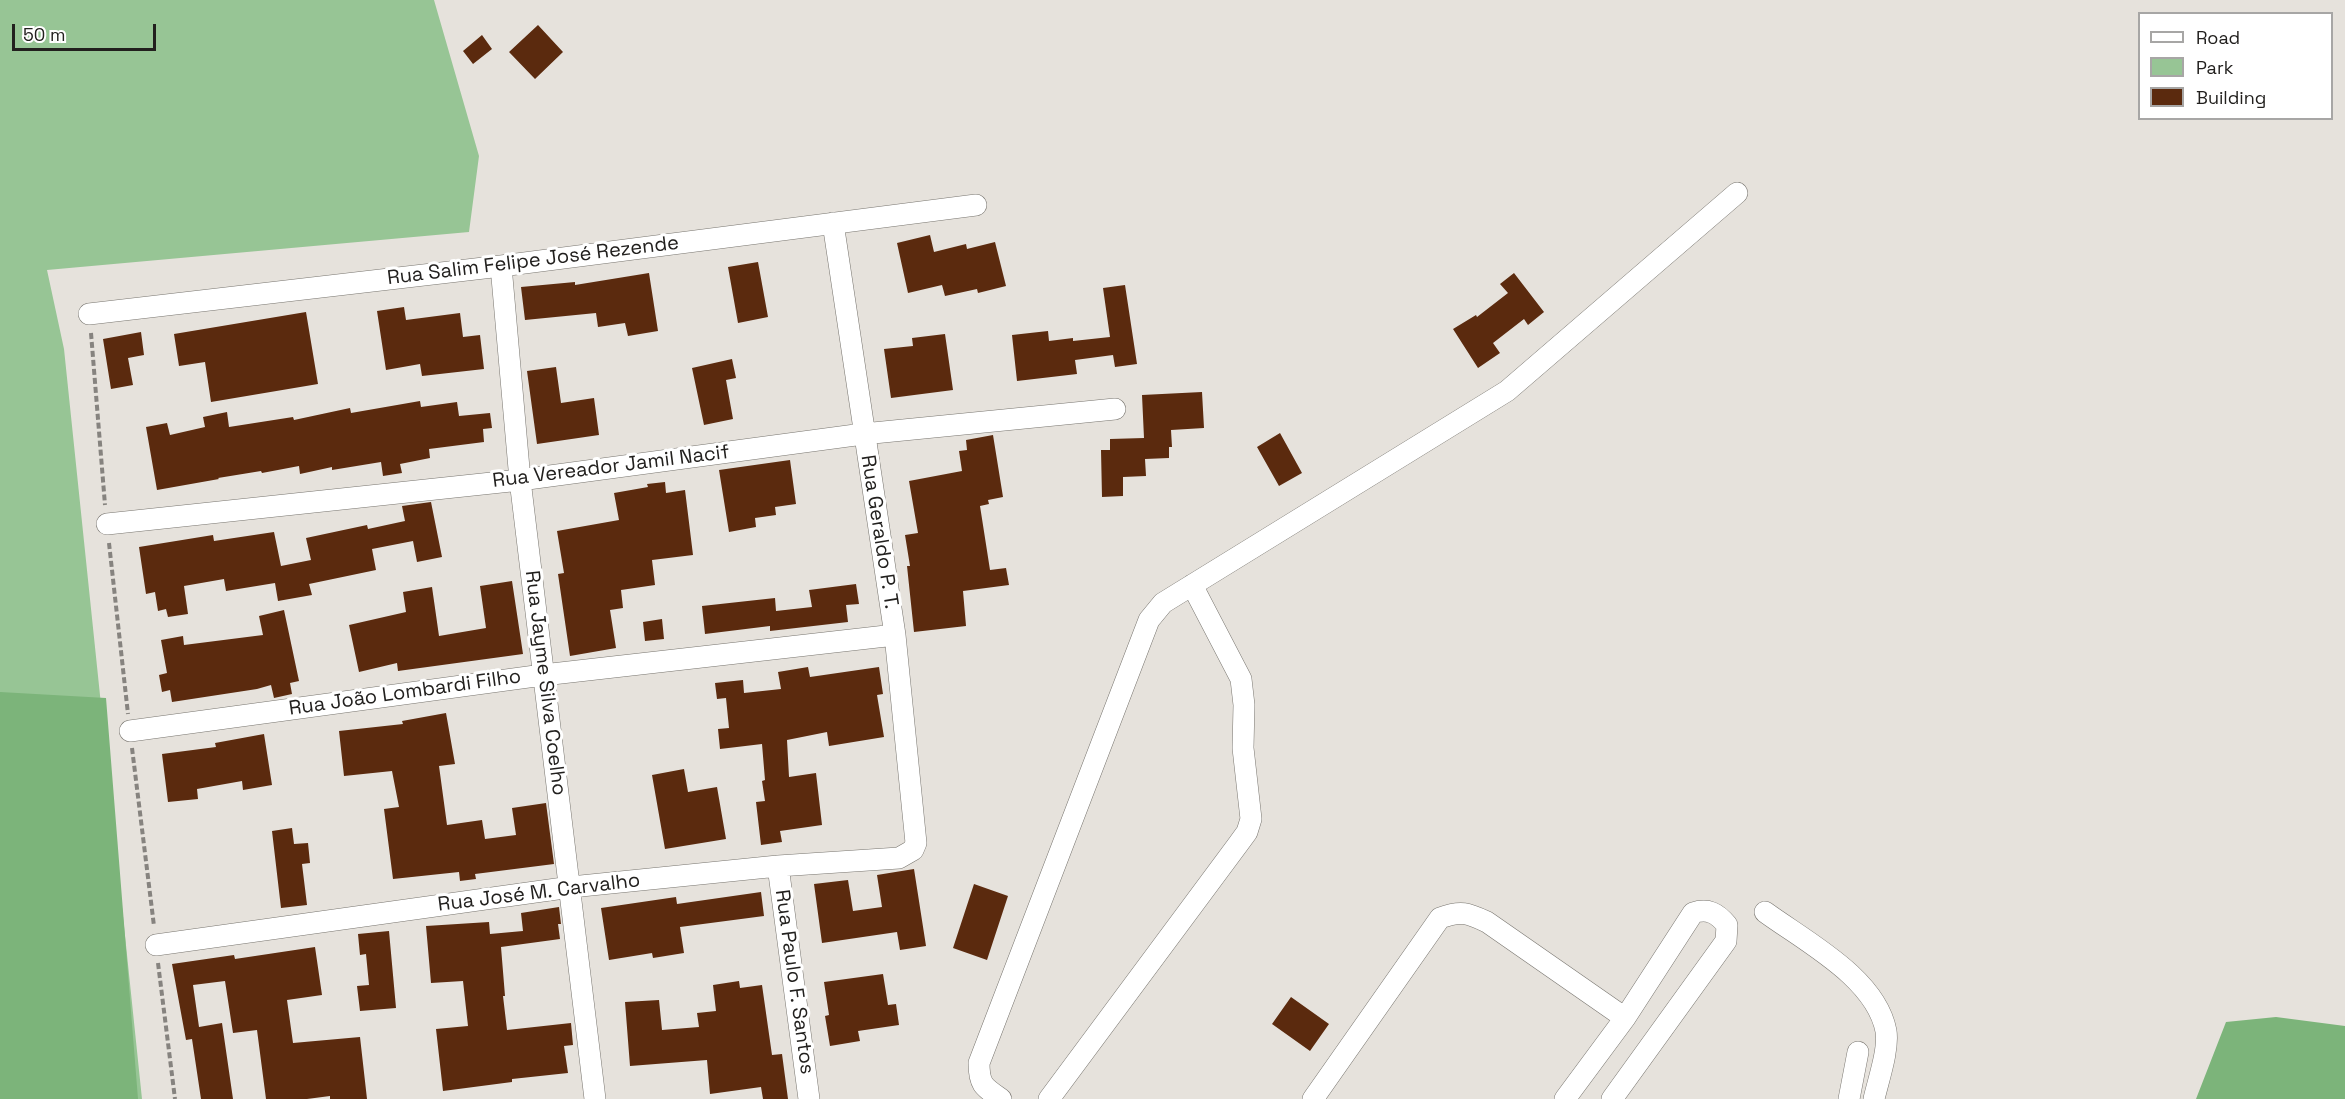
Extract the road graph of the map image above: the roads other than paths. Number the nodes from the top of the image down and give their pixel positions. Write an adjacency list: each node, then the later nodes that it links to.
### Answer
1 (1737, 193): 10 (street)
2 (976, 205): 3 (street, Rua Salim Felipe José Rezende)
3 (833, 223): 4 (street, Rua Salim Felipe José Rezende); 7 (street, Rua Geraldo P. T.)
4 (501, 266): 5 (street, Rua Salim Felipe José Rezende); 8 (street, Rua Jayme Silva Coelho)
5 (89, 314)
6 (1115, 409): 7 (street, Rua Vereador Jamil Nacif)
7 (863, 434): 8 (street, Rua Vereador Jamil Nacif); 11 (street, Rua Geraldo P. T.)
8 (520, 480): 9 (street, Rua Vereador Jamil Nacif); 12 (street, Rua Jayme Silva Coelho)
9 (107, 524)
10 (1192, 585): 23 (street); 24 (street)
11 (895, 635): 12 (street, Rua João Lombardi Filho); 14 (street, Rua Geraldo P. T.)
12 (543, 675): 13 (street, Rua João Lombardi Filho); 16 (street, Rua Jayme Silva Coelho)
13 (130, 731)
14 (916, 843): 15 (street, Rua José M. Carvalho)
15 (778, 866): 16 (street, Rua José M. Carvalho); 22 (street, Rua Paulo F. Santos)
16 (571, 888): 18 (street, Rua José M. Carvalho); 21 (street, Rua Jayme Silva Coelho)
17 (1765, 912): 29 (street)
18 (156, 945)
19 (1625, 1018): 25 (street); 26 (street); 27 (street)
20 (1858, 1052): 28 (street)
21 (590, 1098)
22 (809, 1099)
23 (1001, 1099)
24 (1049, 1099)
25 (1313, 1099)
26 (1565, 1099)
27 (1612, 1099)
28 (1849, 1099)
29 (1874, 1099)

